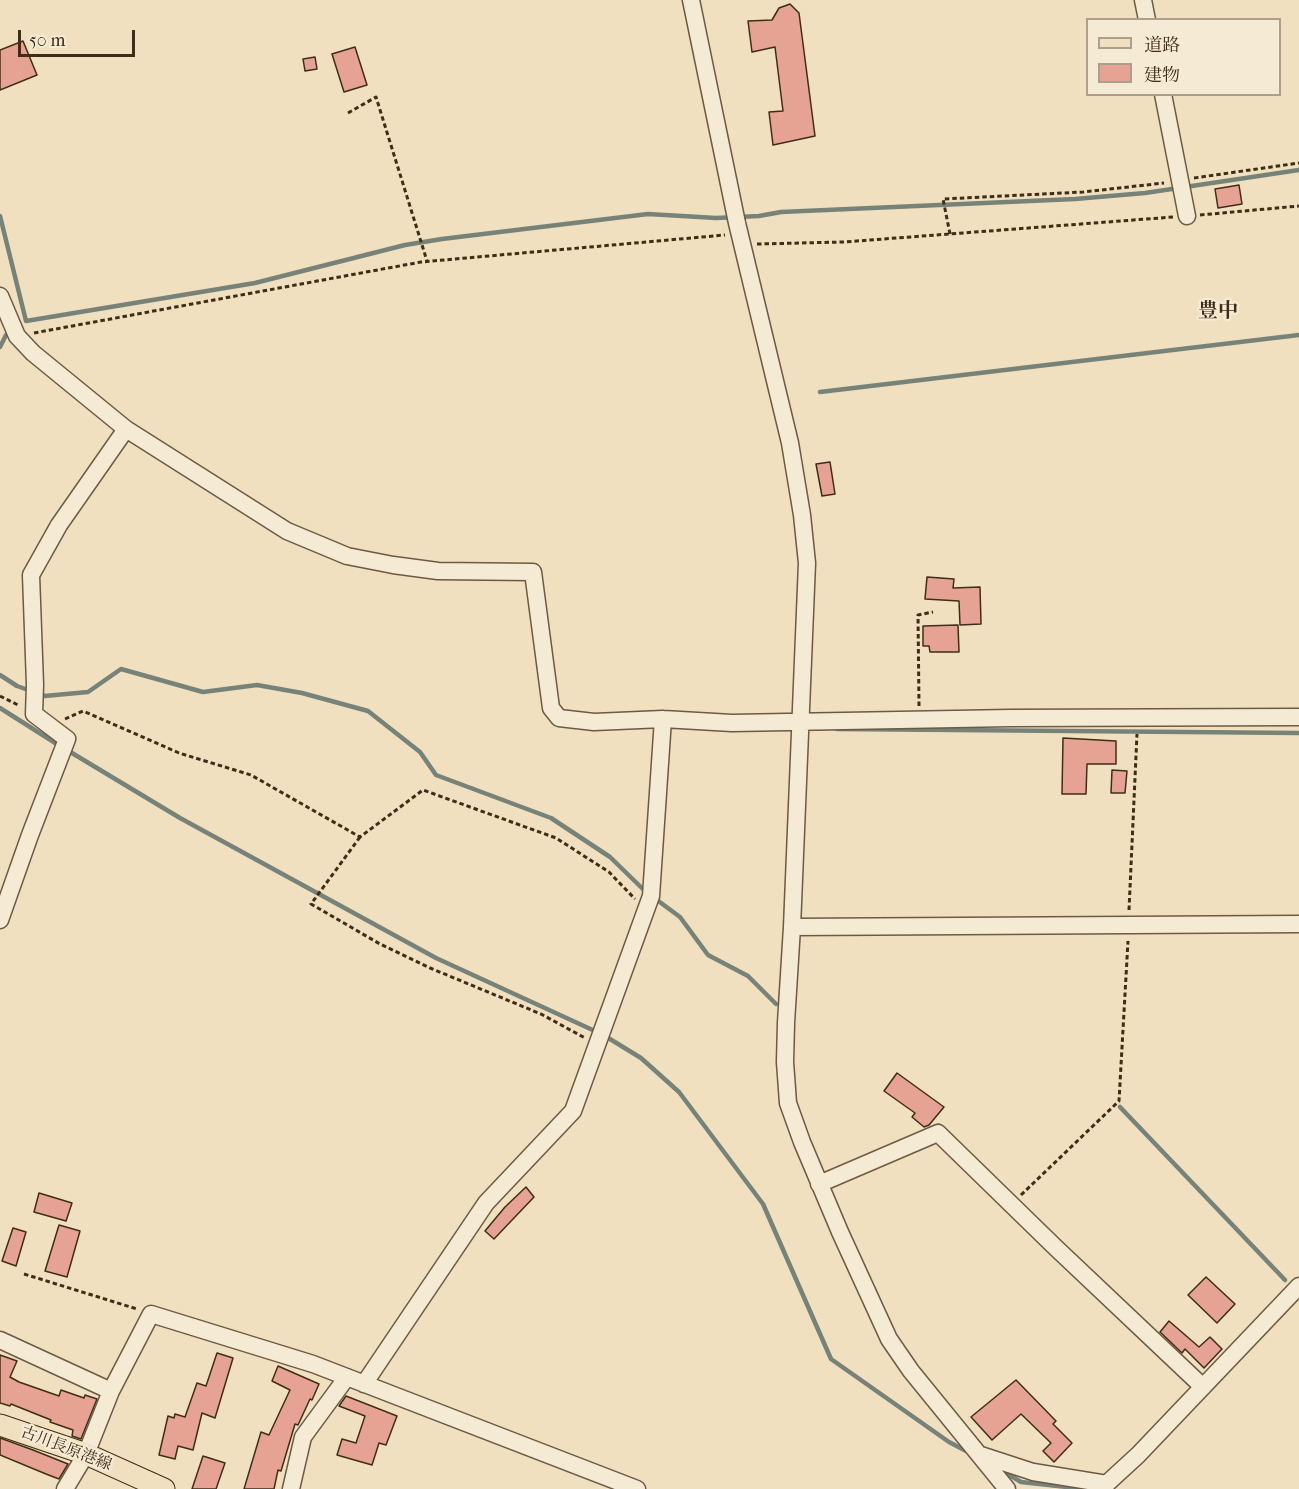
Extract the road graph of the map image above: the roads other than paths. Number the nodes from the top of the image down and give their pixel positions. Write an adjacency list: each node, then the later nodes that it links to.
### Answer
1 (691, 0): 10 (street)
2 (1143, 0): 3 (street)
3 (1147, 18)
4 (1163, 96): 5 (street)
5 (1187, 216)
6 (0, 296): 7 (street)
7 (126, 429): 9 (street); 11 (street)
8 (1299, 717): 10 (street)
9 (663, 719): 10 (street); 18 (street)
10 (800, 721): 13 (street)
11 (0, 920)
12 (1299, 924): 13 (street)
13 (792, 927): 14 (street)
14 (819, 1184): 19 (street); 23 (street)
15 (1299, 1286): 19 (street)
16 (0, 1340): 20 (street)
17 (347, 1377): 18 (street); 20 (street); 27 (street)
18 (364, 1384): 28 (street)
19 (1203, 1387): 24 (street)
20 (111, 1391): 22 (street)
21 (0, 1425): 22 (main road, 古川長原港線)
22 (86, 1454): 25 (street); 26 (main road, 古川長原港線)
23 (980, 1455): 24 (street); 29 (street)
24 (1104, 1486)
25 (65, 1489)
26 (164, 1489)
27 (291, 1489)
28 (637, 1489)
29 (1007, 1489)

